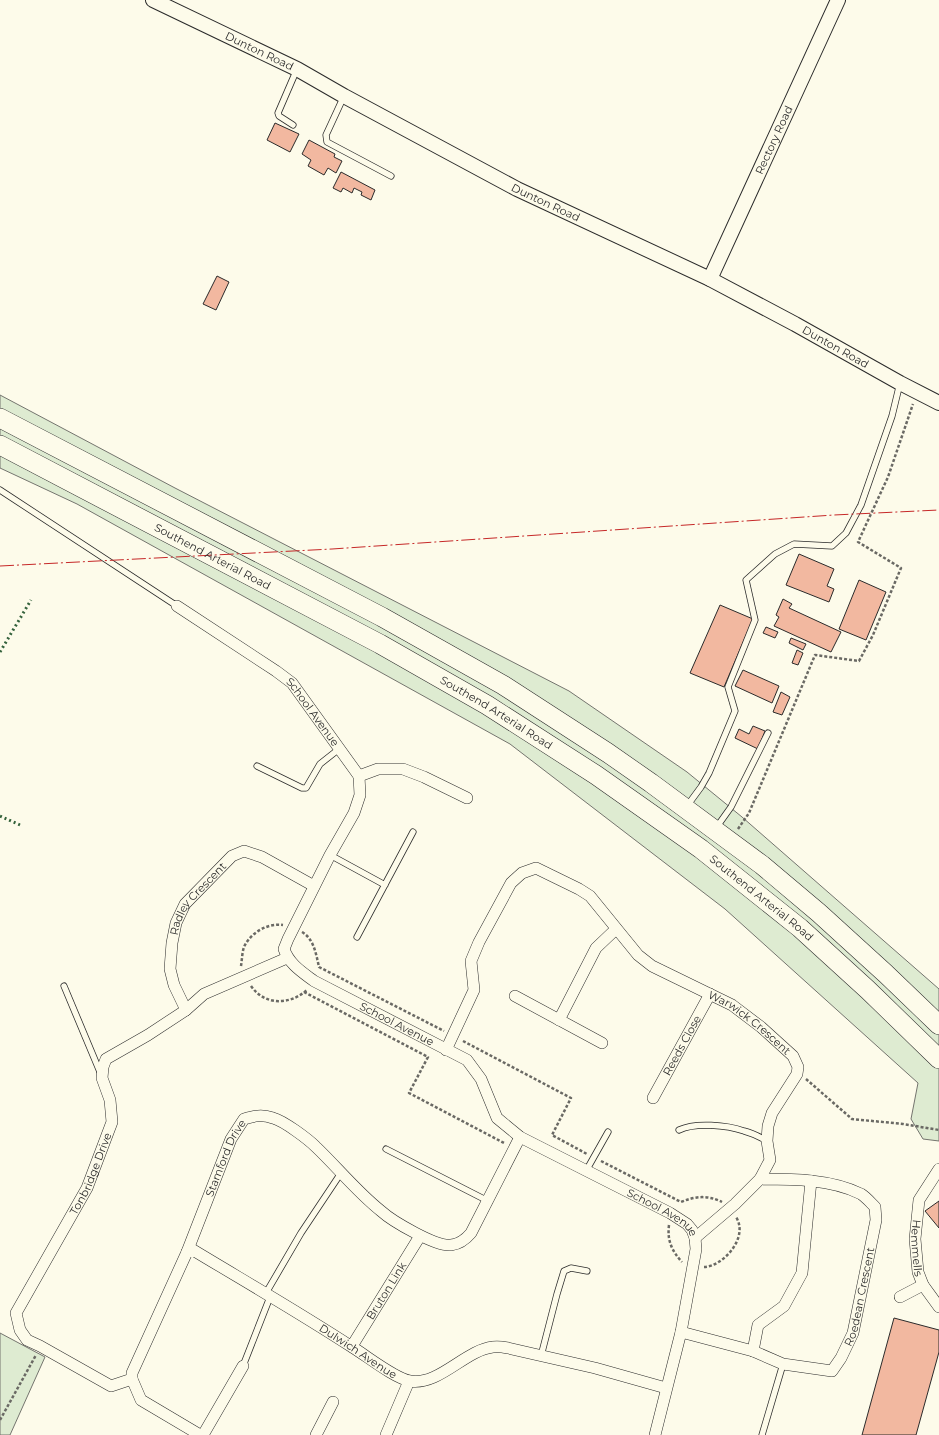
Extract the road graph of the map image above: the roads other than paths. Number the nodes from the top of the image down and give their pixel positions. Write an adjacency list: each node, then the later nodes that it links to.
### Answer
1 (153, 0): 3 (street, Dunton Road)
2 (838, 0): 7 (street, Rectory Road)
3 (297, 69): 4 (street, Dunton Road); 5 (lane)
4 (344, 96): 6 (lane); 7 (street, Dunton Road)
5 (293, 125)
6 (391, 176)
7 (710, 279): 8 (street, Dunton Road)
8 (900, 383): 9 (street, Dunton Road); 19 (lane)
9 (939, 403)
10 (0, 418): 19 (highway)
11 (0, 445): 36 (highway, Southend Arterial Road)
12 (0, 490): 13 (lane)
13 (177, 606): 15 (street, School Avenue)
14 (768, 733): 20 (lane)
15 (339, 749): 16 (lane); 17 (street, School Avenue)
16 (257, 766)
17 (359, 776): 18 (street); 22 (street)
18 (467, 798)
19 (686, 808): 20 (highway)
20 (715, 830): 33 (highway)
21 (413, 832): 23 (lane)
22 (330, 855): 23 (lane); 24 (street)
23 (385, 885): 26 (lane)
24 (314, 886): 27 (street); 31 (street, Radley Crescent)
25 (616, 929): 29 (street, Warwick Crescent); 32 (street); 35 (street, Warwick Crescent)
26 (357, 937)
27 (288, 958): 31 (street); 35 (street, School Avenue)
28 (64, 986): 37 (lane)
29 (710, 994): 38 (street, Reeds Close); 42 (street, Warwick Crescent)
30 (515, 996): 32 (street)
31 (186, 1010): 37 (street)
32 (559, 1020): 34 (street)
33 (939, 1025)
34 (602, 1043)
35 (446, 1050): 41 (street, School Avenue)
36 (939, 1060)
37 (102, 1078): 64 (street, Tonbridge Drive)
38 (653, 1098)
39 (679, 1130): 42 (lane)
40 (608, 1132): 45 (lane)
41 (520, 1137): 45 (street, School Avenue); 49 (street, Stamford Drive)
42 (767, 1141): 47 (street)
43 (386, 1149): 49 (lane)
44 (939, 1169): 54 (street, Hemmells)
45 (586, 1171): 51 (street, School Avenue)
46 (341, 1173): 50 (street, Stamford Drive); 52 (street, Stamford Drive); 55 (lane)
47 (760, 1179): 48 (street, Roedean Crescent); 51 (street)
48 (811, 1181): 60 (street); 62 (street, Roedean Crescent)
49 (488, 1201): 50 (street, Stamford Drive)
50 (420, 1236): 59 (street, Bruton Link)
51 (695, 1238): 58 (street, School Avenue)
52 (187, 1252): 55 (street, Dulwich Avenue); 64 (street, Stamford Drive)
53 (587, 1271): 61 (lane)
54 (922, 1285): 56 (street, Hemmells); 57 (street, Hemmells)
55 (268, 1295): 59 (street, Dulwich Avenue); 63 (lane)
56 (900, 1297)
57 (939, 1307)
58 (681, 1332): 60 (street, Roedean Crescent); 66 (street, School Avenue)
59 (352, 1346): 65 (street, Dulwich Avenue)
60 (753, 1351): 62 (street, Roedean Crescent)
61 (541, 1356): 65 (street, Dulwich Avenue); 66 (street, Dulwich Avenue)
62 (783, 1364): 72 (lane)
63 (243, 1366): 69 (street)
64 (132, 1379): 69 (street)
65 (409, 1381): 70 (street)
66 (666, 1388): 71 (street, School Avenue)
67 (332, 1402): 68 (street)
68 (320, 1434)
69 (201, 1435)
70 (386, 1435)
71 (654, 1435)
72 (762, 1435)

